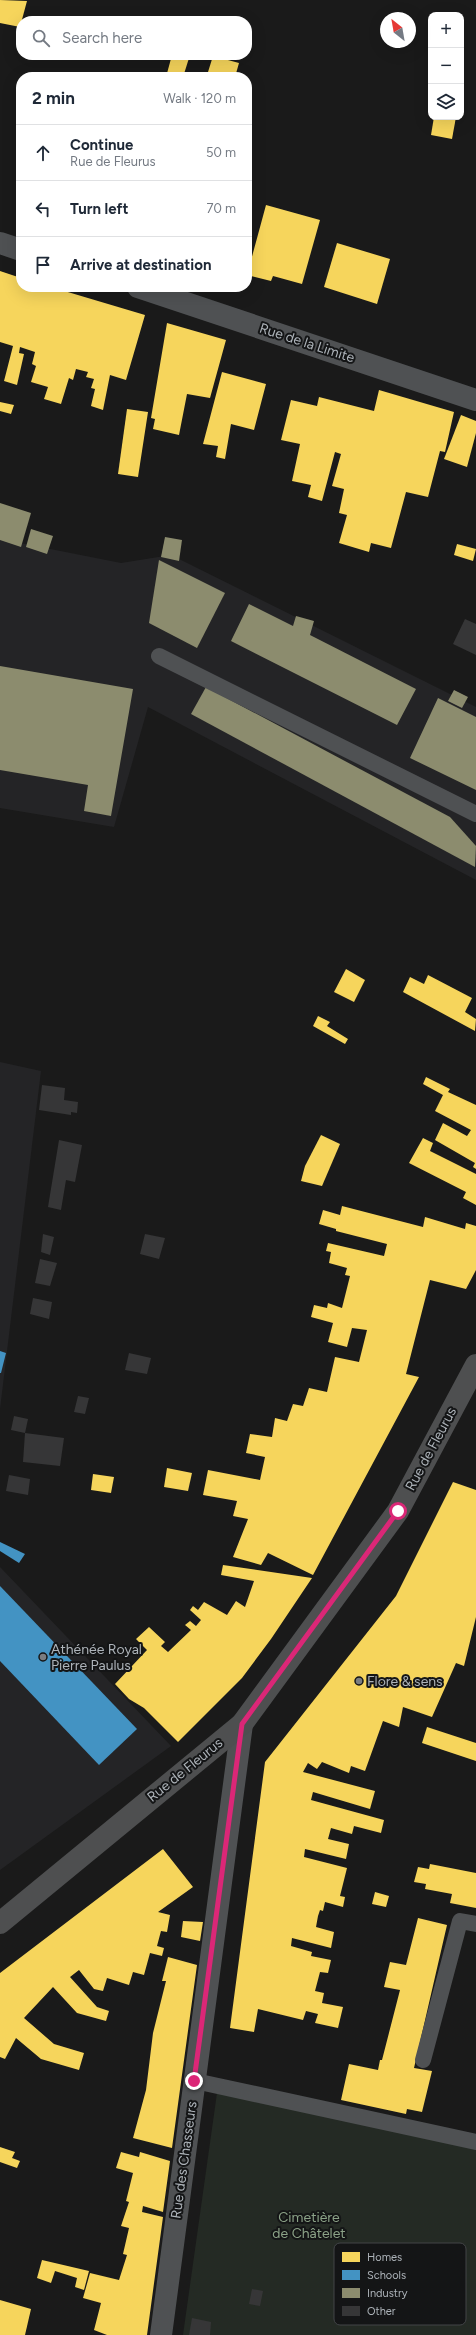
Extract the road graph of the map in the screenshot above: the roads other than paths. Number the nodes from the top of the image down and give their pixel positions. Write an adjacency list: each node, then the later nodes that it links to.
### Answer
1 (0, 243): 2 (street)
2 (16, 248)
3 (153, 292): 4 (street, Rue de la Limite)
4 (476, 400)
5 (159, 656): 6 (lane)
6 (476, 814)
7 (476, 1365): 8 (main road, Rue de Fleurus)
8 (242, 1724): 9 (main road, Rue de Fleurus); 12 (street, Rue des Chasseurs)
9 (0, 1923)
10 (476, 1924): 11 (lane)
11 (423, 2060)
12 (194, 2081): 13 (lane); 14 (street, Rue des Chasseurs)
13 (476, 2142)
14 (161, 2335)

